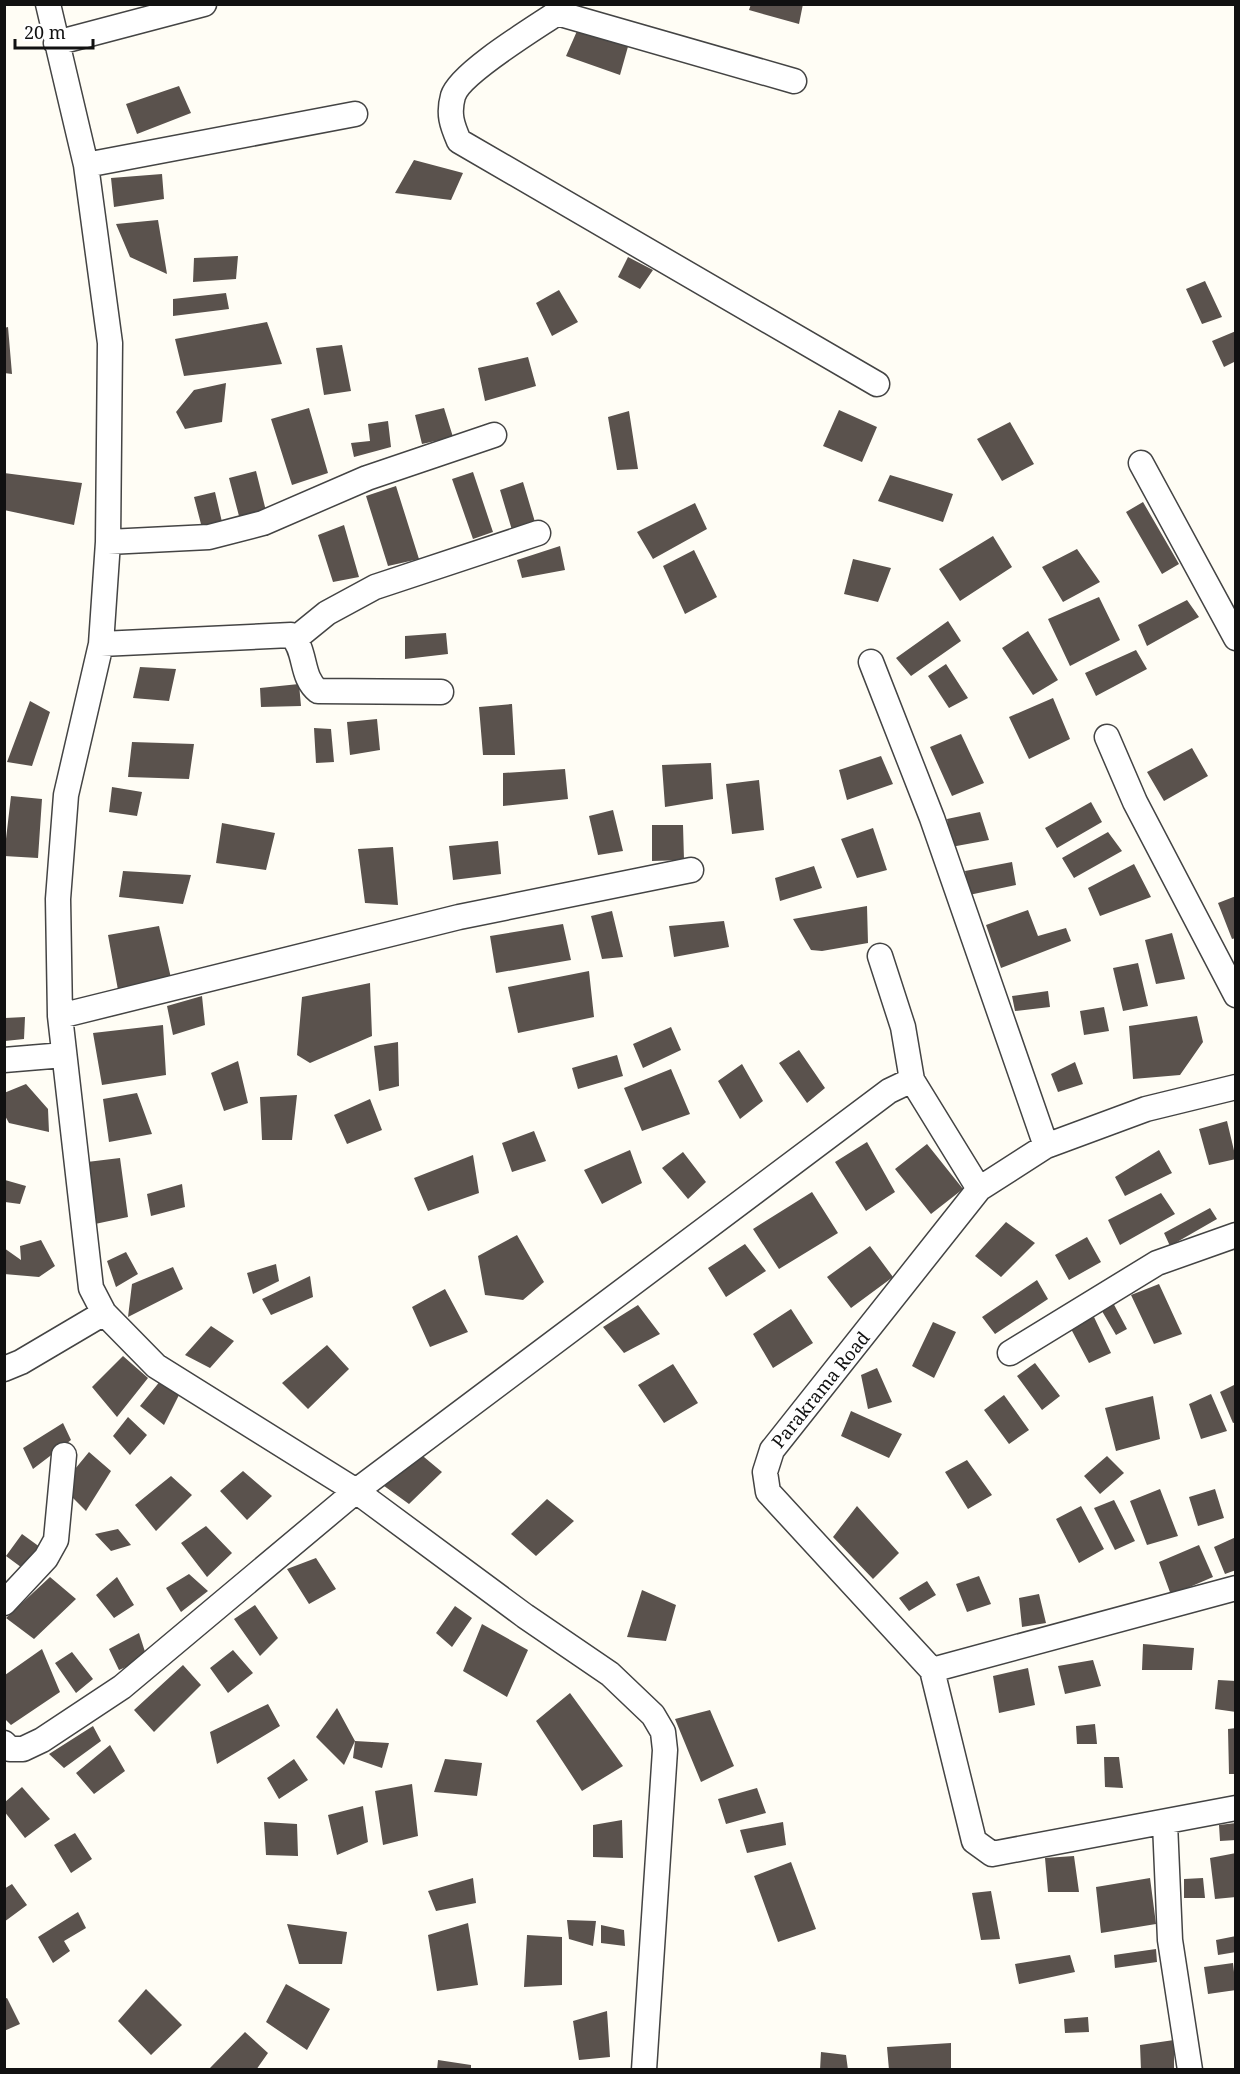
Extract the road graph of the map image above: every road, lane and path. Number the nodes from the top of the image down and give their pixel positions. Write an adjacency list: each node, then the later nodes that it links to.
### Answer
1 (48, 4): 4 (street)
2 (204, 4): 4 (street)
3 (559, 9): 5 (street); 8 (street)
4 (56, 43): 7 (street)
5 (794, 81)
6 (355, 114): 7 (street)
7 (86, 165): 12 (street)
8 (877, 384)
9 (494, 435): 12 (street)
10 (1141, 463): 13 (street)
11 (538, 533): 14 (street)
12 (108, 542): 15 (street)
13 (1236, 638)
14 (295, 639): 15 (street); 17 (street)
15 (101, 644): 22 (street)
16 (871, 662): 27 (street)
17 (441, 692)
18 (1107, 737): 21 (street)
19 (690, 870): 22 (street)
20 (879, 956): 25 (street)
21 (1236, 995)
22 (60, 1016): 23 (street)
23 (64, 1055): 24 (street); 30 (street)
24 (4, 1060)
25 (912, 1080): 28 (street); 34 (street)
26 (1236, 1088): 27 (street, Parakrama Road)
27 (1046, 1146): 28 (street, Parakrama Road)
28 (979, 1189): 37 (street, Parakrama Road)
29 (1236, 1235): 31 (street)
30 (104, 1313): 32 (street); 34 (street)
31 (1010, 1353)
32 (4, 1369)
33 (64, 1455): 36 (street)
34 (356, 1491): 38 (street); 41 (street)
35 (1236, 1588): 37 (street)
36 (4, 1603)
37 (932, 1670): 40 (street)
38 (4, 1743)
39 (1236, 1808): 40 (street)
40 (1165, 1822): 42 (street)
41 (644, 2070)
42 (1190, 2070)

